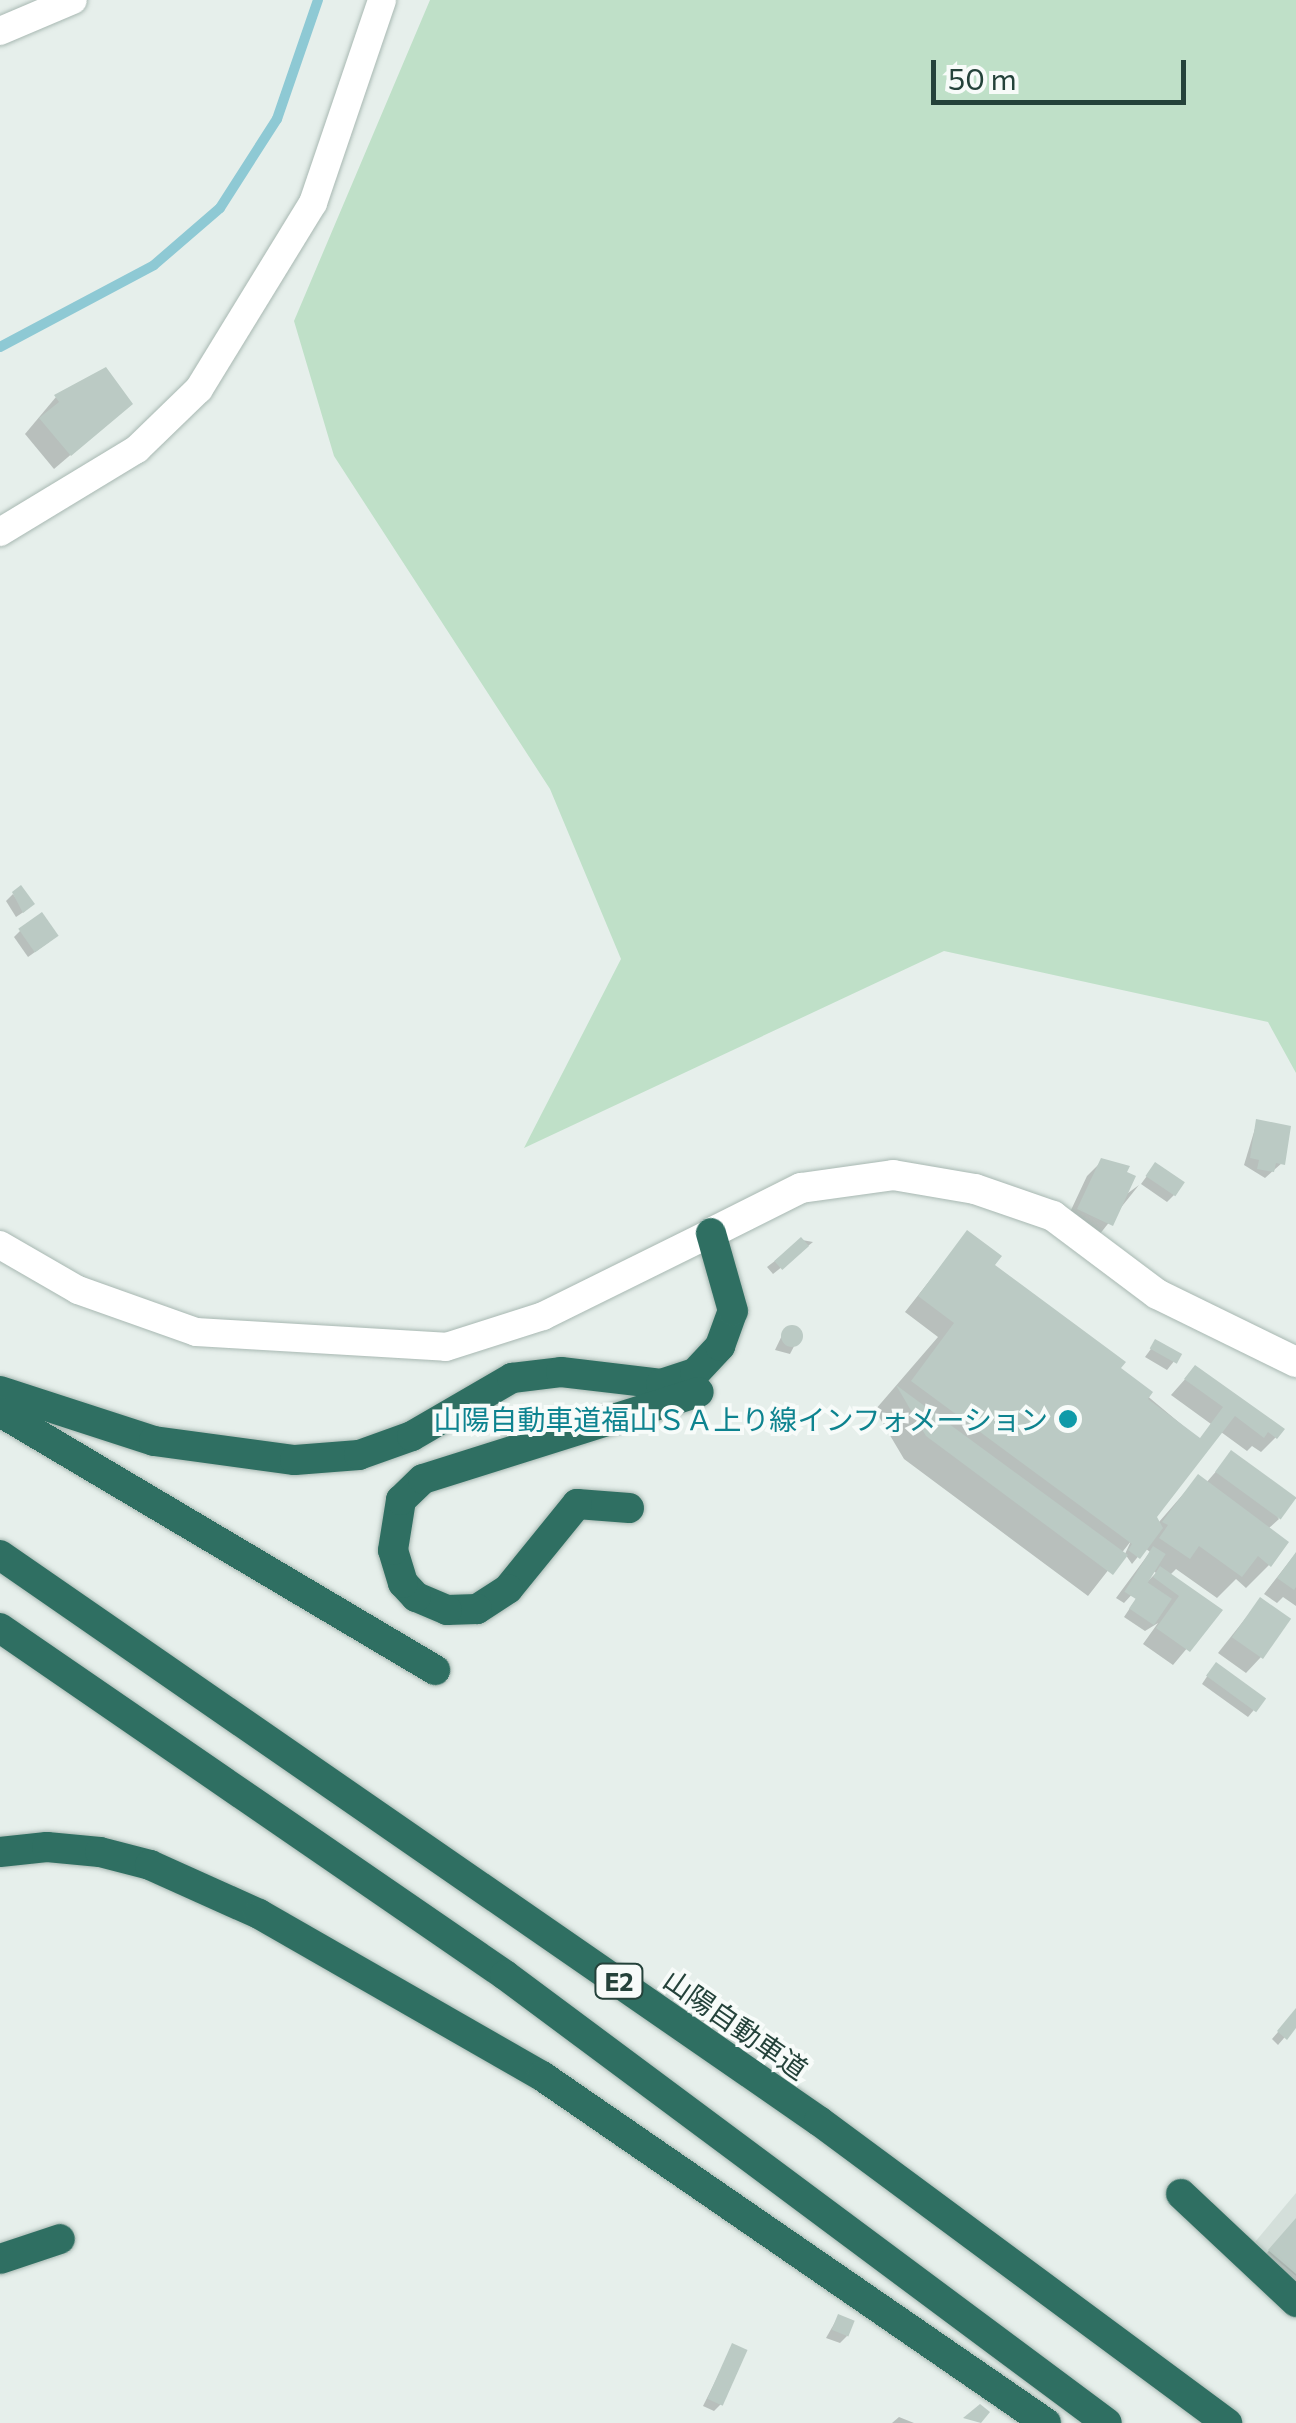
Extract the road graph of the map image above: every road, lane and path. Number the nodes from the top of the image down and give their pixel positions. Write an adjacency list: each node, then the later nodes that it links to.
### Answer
1 (73, 0): 3 (street)
2 (382, 0): 4 (street)
3 (0, 31)
4 (0, 532)
5 (711, 1232): 6 (street); 7 (street); 8 (highway); 10 (highway)
6 (0, 1245)
7 (1296, 1362)
8 (0, 1392)
9 (0, 1412): 13 (highway)
10 (629, 1508)
11 (0, 1555): 21 (highway, 山陽自動車道 / E2)
12 (0, 1628): 20 (highway, E2)
13 (435, 1670)
14 (0, 1852): 19 (highway)
15 (1181, 2194): 18 (highway)
16 (60, 2239): 17 (highway)
17 (0, 2259)
18 (1296, 2302)
19 (1046, 2423)
20 (1107, 2423)
21 (1227, 2423)

